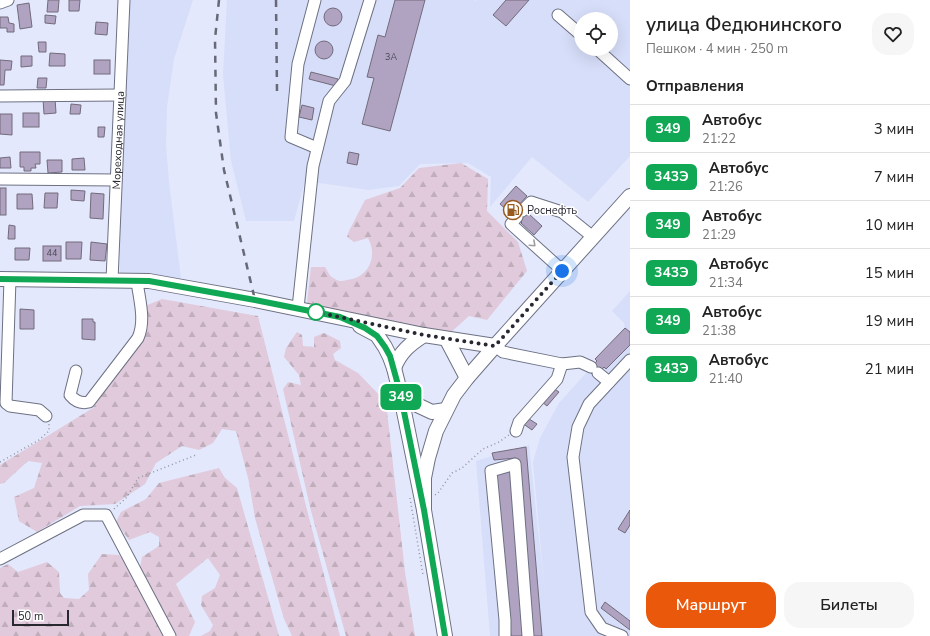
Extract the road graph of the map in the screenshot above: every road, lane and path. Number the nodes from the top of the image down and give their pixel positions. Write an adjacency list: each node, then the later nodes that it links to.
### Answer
1 (8, 0): 5 (street)
2 (124, 0): 10 (street, Мореходная улица)
3 (315, 0): 12 (street)
4 (370, 0): 12 (street)
5 (0, 3)
6 (558, 15): 7 (street)
7 (574, 29)
8 (605, 56): 9 (street)
9 (630, 79)
10 (120, 95): 11 (street); 14 (street, Мореходная улица)
11 (0, 96)
12 (317, 148): 21 (street)
13 (0, 179): 14 (street)
14 (116, 180): 19 (street, Мореходная улица)
15 (630, 196): 16 (main road)
16 (593, 238): 17 (main road); 17 (street, one-way to 17)
17 (562, 271): 25 (main road)
18 (5, 279): 19 (main road); 34 (street)
19 (112, 280): 20 (main road)
20 (137, 281): 21 (main road); 29 (street)
21 (298, 308): 22 (main road)
22 (340, 317): 23 (main road); 28 (main road)
23 (424, 335): 24 (main road); 28 (main road)
24 (447, 340): 25 (main road); 30 (main road)
25 (495, 346): 27 (street); 30 (main road)
26 (630, 360): 31 (street)
27 (562, 364): 31 (street); 35 (street)
28 (394, 368): 32 (main road)
29 (76, 371)
30 (467, 378): 33 (main road)
31 (609, 382): 45 (street)
32 (400, 392): 33 (main road); 38 (main road)
33 (446, 410): 38 (main road)
34 (46, 416): 37 (path)
35 (516, 431): 38 (path)
36 (196, 455): 39 (path)
37 (0, 462)
38 (424, 505): 42 (main road)
39 (106, 516): 40 (street); 41 (street)
40 (0, 559)
41 (170, 636)
42 (445, 636)
43 (505, 636): 44 (street)
44 (528, 636)
45 (622, 636)

